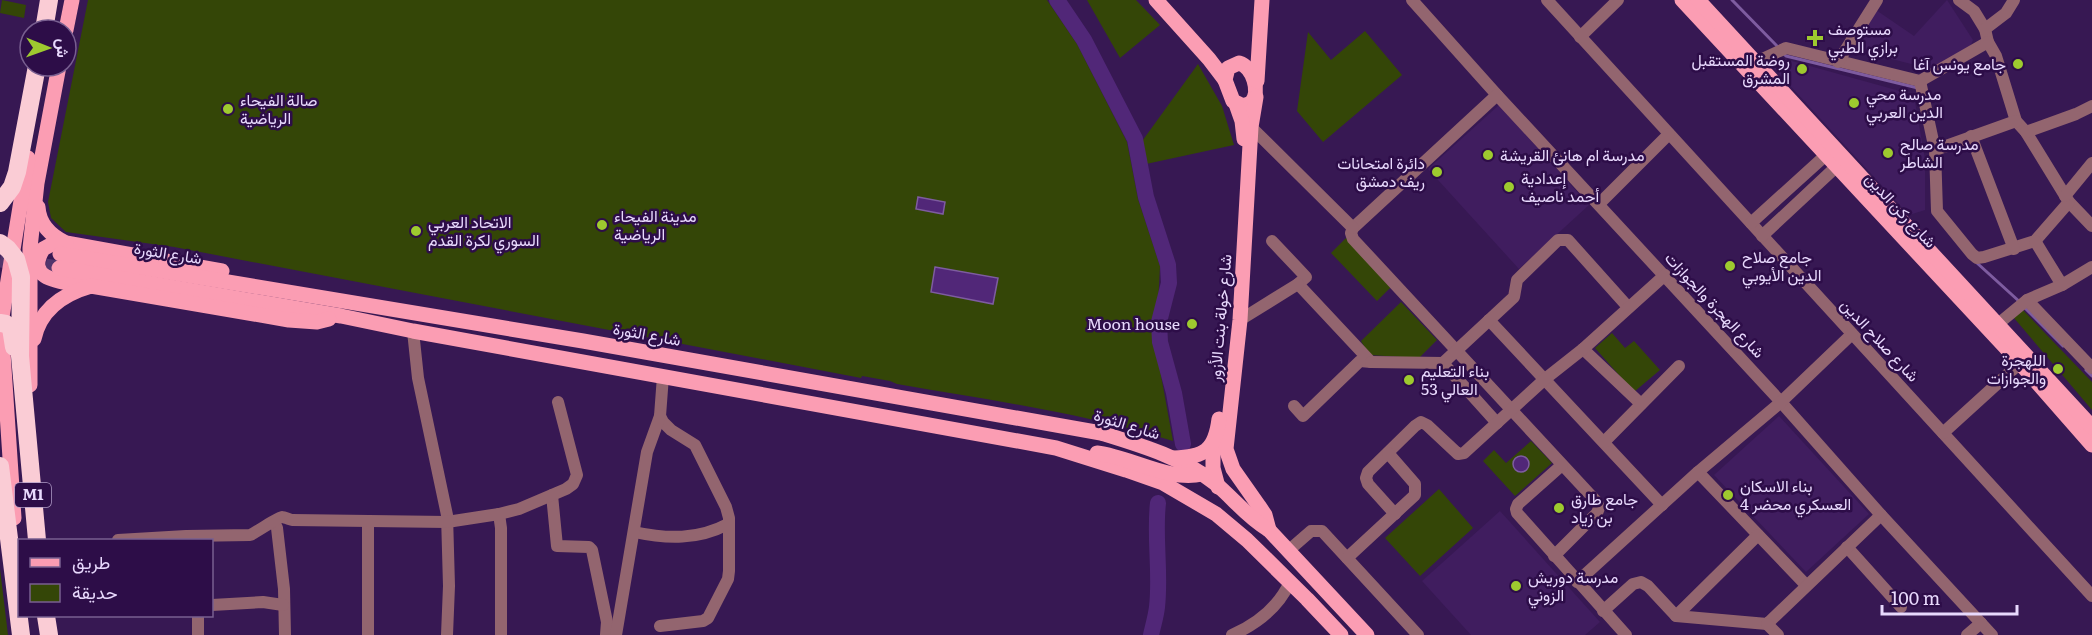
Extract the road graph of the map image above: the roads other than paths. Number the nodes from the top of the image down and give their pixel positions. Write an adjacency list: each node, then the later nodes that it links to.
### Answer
1 (49, 0): 15 (highway)
2 (55, 0): 16 (main road)
3 (72, 0): 17 (main road)
4 (1156, 0): 27 (main road)
5 (1167, 0): 23 (main road)
6 (1262, 0): 20 (main road, شارع خولة بنت الأزور)
7 (1412, 0): 30 (street, شارع الهجرة والجوازات)
8 (1547, 0): 19 (street, شارع صلاح الدين)
9 (1618, 0): 19 (street)
10 (1682, 0): 39 (main road, شارع ركن الدين)
11 (1698, 0): 21 (main road, شارع ركن الدين)
12 (1877, 0): 22 (street)
13 (1959, 0): 18 (street)
14 (2014, 0): 18 (street)
15 (46, 18)
16 (52, 18)
17 (68, 18)
18 (1986, 36): 28 (street); 33 (street)
19 (1580, 37): 36 (street, شارع صلاح الدين)
20 (1258, 41): 23 (main road); 29 (main road, شارع خولة بنت الأزور)
21 (1756, 62): 22 (street); 66 (main road, شارع ركن الدين)
22 (1838, 62): 28 (street)
23 (1237, 63): 27 (main road); 29 (main road)
24 (35, 78): 44 (highway)
25 (42, 78): 65 (main road)
26 (57, 78): 42 (main road)
27 (1225, 80): 31 (main road)
28 (1920, 81): 38 (street)
29 (1256, 95): 31 (main road); 34 (main road, شارع خولة بنت الأزور)
30 (1497, 95): 45 (street, شارع الهجرة والجوازات); 48 (street)
31 (1236, 104): 91 (main road, شارع خولة بنت الأزور)
32 (2092, 106): 35 (street)
33 (2016, 121): 35 (street); 37 (street)
34 (1251, 127): 48 (street); 63 (main road, شارع خولة بنت الأزور)
35 (2026, 132): 43 (street)
36 (1669, 134): 45 (street); 46 (street, شارع صلاح الدين)
37 (1971, 136): 38 (street); 53 (street)
38 (1935, 150): 53 (street)
39 (1826, 156): 41 (main road, شارع ركن الدين); 46 (street)
40 (2092, 163): 43 (street)
41 (1836, 167): 49 (street); 74 (main road, شارع ركن الدين)
42 (37, 183): 54 (main road); 71 (main road, M1)
43 (2067, 199): 47 (street); 51 (street)
44 (0, 203)
45 (1599, 204): 56 (street, شارع الهجرة والجوازات)
46 (1750, 223): 49 (street, شارع صلاح الدين)
47 (2092, 226)
48 (1353, 228): 70 (street)
49 (1762, 236): 68 (street, شارع صلاح الدين)
50 (1272, 241): 57 (street)
51 (2035, 241): 53 (street); 58 (street)
52 (0, 243): 83 (highway)
53 (2014, 249)
54 (62, 255): 59 (main road); 62 (main road, شارع الثورة); 95 (main road, شارع الثورة)
55 (2092, 267): 58 (street)
56 (1665, 275): 61 (street); 80 (street, شارع الهجرة والجوازات)
57 (1298, 284): 63 (street); 72 (street)
58 (2062, 285): 60 (street)
59 (91, 286): 62 (main road); 71 (main road)
60 (2023, 303): 66 (street); 76 (street)
61 (1628, 307): 64 (street); 69 (street)
62 (340, 316): 67 (main road, شارع الثورة)
63 (1240, 320): 91 (main road, شارع خولة بنت الأزور)
64 (1489, 320): 70 (street); 78 (street)
65 (1, 323): 83 (highway); 120 (main road)
66 (1998, 324): 87 (main road, شارع ركن الدين)
67 (413, 331): 77 (main road, شارع الثورة); 108 (street)
68 (1852, 334): 80 (street); 88 (street, شارع صلاح الدين)
69 (1583, 349): 78 (street); 81 (street)
70 (1456, 351): 73 (street); 84 (street)
71 (30, 357): 93 (main road, M1)
72 (1371, 362): 73 (street); 82 (street)
73 (1443, 363): 86 (street)
74 (2020, 363): 88 (street); 90 (main road, شارع ركن الدين)
75 (1679, 366): 81 (street)
76 (2092, 368)
77 (663, 376): 85 (street); 92 (main road, شارع الثورة)
78 (1545, 379): 84 (street); 89 (street)
79 (558, 402): 101 (street)
80 (1781, 402): 99 (street); 105 (street, شارع الهجرة والجوازات)
81 (1641, 404): 89 (street)
82 (1294, 406)
83 (24, 410): 93 (highway)
84 (1511, 410): 86 (street); 96 (street)
85 (660, 416): 109 (street); 111 (street)
86 (1497, 423): 94 (street)
87 (2092, 427)
88 (1943, 433): 124 (street, شارع صلاح الدين)
89 (1604, 442): 102 (street)
90 (2092, 445)
91 (1220, 446): 95 (main road); 98 (main road); 110 (main road, شارع خولة بنت الأزور)
92 (1056, 448): 98 (main road); 121 (main road, شارع الثورة)
93 (30, 449): 114 (highway, M1)
94 (1388, 453): 104 (street); 104 (street)
95 (1171, 459): 98 (main road, شارع الثورة)
96 (1562, 465): 118 (street); 118 (street)
97 (0, 466): 120 (highway)
98 (1208, 471): 100 (main road)
99 (1698, 472): 102 (street); 112 (street)
100 (1217, 485): 110 (main road); 134 (main road)
101 (552, 495): 103 (street); 145 (street)
102 (1662, 505): 122 (street)
103 (500, 514): 108 (street); 144 (street)
104 (1395, 514): 119 (street)
105 (1881, 515): 116 (street); 135 (street, شارع الهجرة والجوازات)
106 (368, 521): 107 (street); 108 (street); 142 (street)
107 (274, 522): 113 (street); 126 (street)
108 (447, 522): 143 (street)
109 (728, 524): 111 (street); 137 (street)
110 (1269, 530): 117 (main road)
111 (634, 532): 146 (street)
112 (1758, 535): 123 (street); 130 (street)
113 (196, 538): 115 (street)
114 (37, 539)
115 (157, 539)
116 (1847, 547): 123 (street); 127 (street)
117 (1288, 551): 119 (street); 149 (main road)
118 (1554, 555): 122 (street)
119 (1347, 558): 150 (street)
120 (12, 567): 129 (highway)
121 (1290, 582): 134 (main road, شارع الثورة); 147 (street)
122 (1577, 582): 128 (street)
123 (1806, 585): 136 (street)
124 (2092, 596)
125 (213, 605): 126 (street)
126 (283, 605): 141 (street)
127 (1901, 607)
128 (1603, 611): 130 (street); 151 (street)
129 (18, 612)
130 (1676, 616): 136 (street)
131 (19, 617): 138 (highway)
132 (46, 617): 139 (highway)
133 (198, 617): 140 (street)
134 (1330, 623): 148 (main road)
135 (1981, 623): 153 (street); 154 (street, شارع الهجرة والجوازات)
136 (1767, 624): 152 (street)
137 (660, 626)
138 (21, 635)
139 (49, 635)
140 (198, 635)
141 (285, 635)
142 (368, 635)
143 (447, 635)
144 (501, 635)
145 (606, 635)
146 (616, 635)
147 (1232, 635)
148 (1341, 635)
149 (1367, 635)
150 (1418, 635)
151 (1626, 635)
152 (1778, 635)
153 (1967, 635)
154 (1992, 635)

